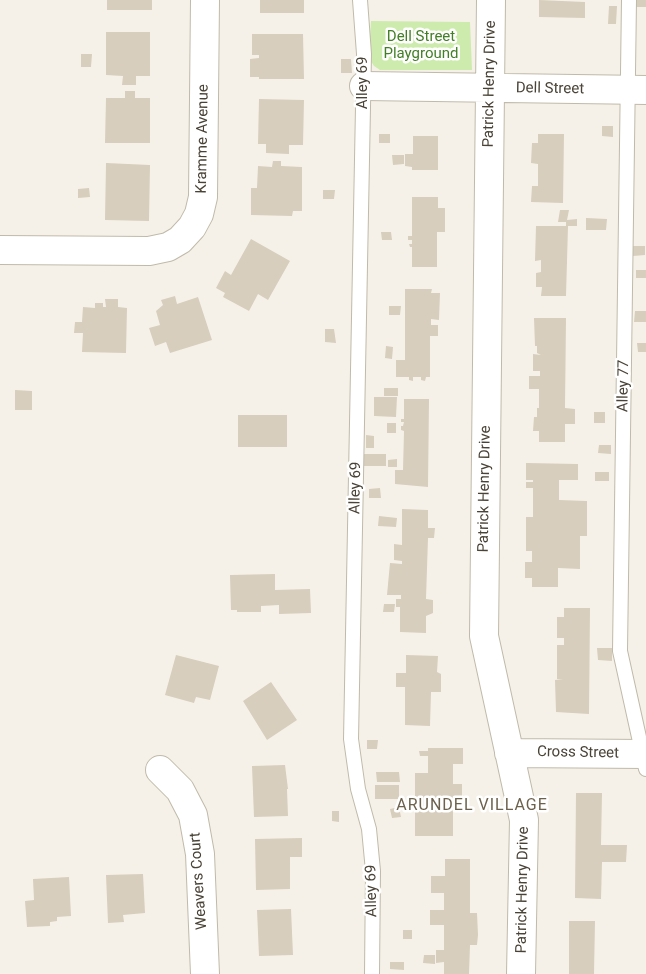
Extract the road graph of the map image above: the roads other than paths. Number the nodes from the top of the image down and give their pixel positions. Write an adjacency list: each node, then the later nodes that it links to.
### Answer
1 (205, 0): 8 (street, Kramme Avenue)
2 (360, 0): 5 (lane, Alley 69)
3 (492, 0): 6 (street, Patrick Henry Drive)
4 (628, 0): 7 (lane, Alley 77)
5 (364, 86): 6 (street, Dell Street); 14 (lane, Alley 69)
6 (490, 88): 7 (street, Dell Street); 9 (street, Patrick Henry Drive)
7 (637, 90): 10 (lane, Alley 77)
8 (0, 250)
9 (509, 753): 10 (street, Cross Street); 15 (street, Patrick Henry Drive)
10 (645, 759)
11 (160, 770): 13 (street, Weavers Court)
12 (200, 974): 13 (street)
13 (205, 974)
14 (372, 974)
15 (521, 974)

